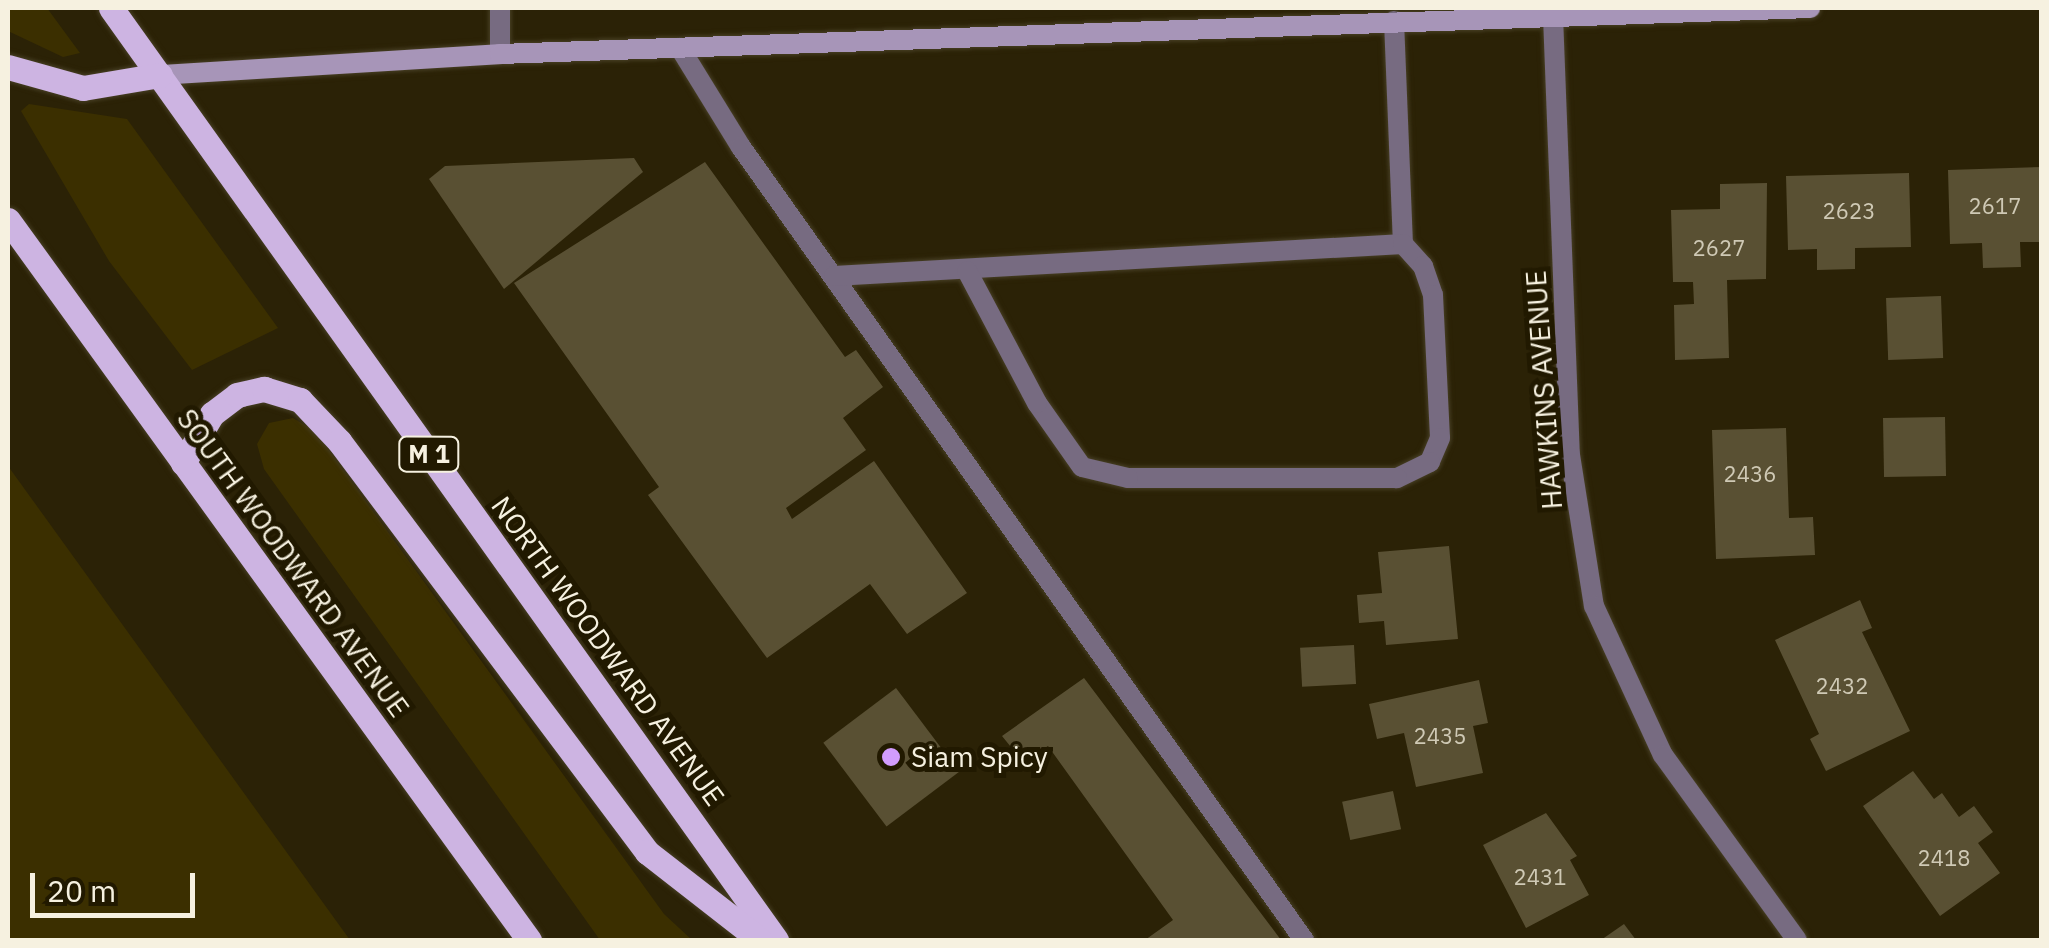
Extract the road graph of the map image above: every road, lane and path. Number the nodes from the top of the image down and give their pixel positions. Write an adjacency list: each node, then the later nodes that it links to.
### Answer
1 (111, 8): 9 (main road, NORTH WOODWARD AVENUE / M 1)
2 (500, 8): 7 (street)
3 (1810, 8): 4 (street)
4 (1553, 16): 5 (street); 19 (street, HAWKINS AVENUE)
5 (1394, 21): 6 (street); 11 (street)
6 (680, 48): 7 (street); 13 (street)
7 (500, 54): 9 (street)
8 (8, 67): 9 (main road)
9 (160, 75): 17 (main road, NORTH WOODWARD AVENUE / M 1)
10 (8, 220): 14 (main road, SOUTH WOODWARD AVENUE)
11 (1403, 244): 12 (street); 12 (street)
12 (967, 271): 13 (street)
13 (834, 276): 18 (street)
14 (184, 463): 15 (main road, SOUTH WOODWARD AVENUE); 16 (main road)
15 (530, 940)
16 (760, 940)
17 (776, 940)
18 (1304, 940)
19 (1796, 940)

